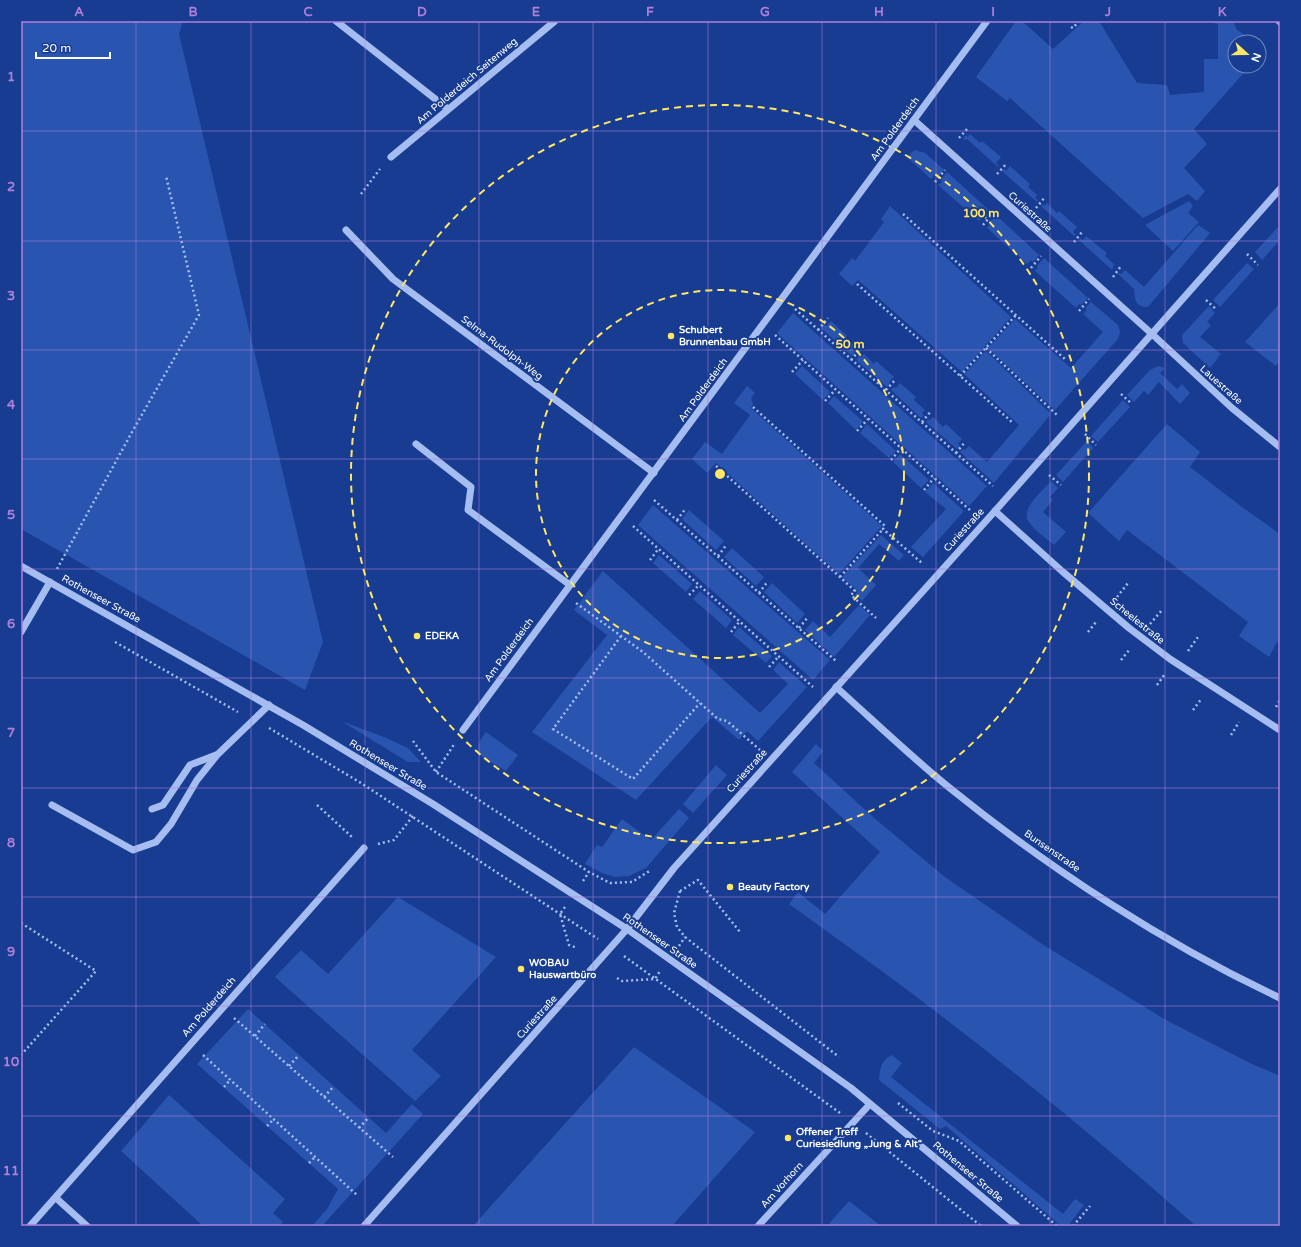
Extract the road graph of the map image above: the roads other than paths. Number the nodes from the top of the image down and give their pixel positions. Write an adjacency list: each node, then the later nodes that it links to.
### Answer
1 (336, 21): 4 (street)
2 (555, 21): 4 (street, Am Polderdeich Seitenweg)
3 (987, 21): 5 (street, Am Polderdeich)
4 (448, 109): 6 (street, Am Polderdeich Seitenweg)
5 (914, 120): 9 (street, Curiestraße); 12 (street, Am Polderdeich)
6 (391, 157)
7 (1280, 189): 9 (street, Curiestraße)
8 (346, 230): 12 (street, Selma-Rudolph-Weg)
9 (1152, 334): 11 (street, Lauestraße); 13 (street, Curiestraße)
10 (416, 444): 16 (street)
11 (1280, 447)
12 (654, 473): 16 (street, Am Polderdeich)
13 (994, 511): 18 (street, Curiestraße); 21 (street, Scheelestraße)
14 (21, 566): 15 (street, Rothenseer Straße)
15 (50, 582): 17 (street, Rothenseer Straße); 19 (street, Rothenseer Straße)
16 (570, 585): 20 (street, Am Polderdeich)
17 (21, 632)
18 (836, 687): 26 (street, Curiestraße); 27 (street, Bunsenstraße)
19 (269, 705): 22 (street); 26 (street, Rothenseer Straße)
20 (463, 730)
21 (1280, 730)
22 (217, 755): 23 (street); 24 (street)
23 (52, 805)
24 (152, 809)
25 (364, 848): 29 (street, Am Polderdeich)
26 (627, 929): 28 (street, Rothenseer Straße); 32 (street, Curiestraße)
27 (1280, 998)
28 (870, 1104): 33 (street, Am Vorhorn); 34 (street, Rothenseer Straße)
29 (56, 1198): 30 (street, Am Polderdeich); 31 (street)
30 (30, 1226)
31 (87, 1226)
32 (364, 1226)
33 (758, 1226)
34 (1017, 1226)

